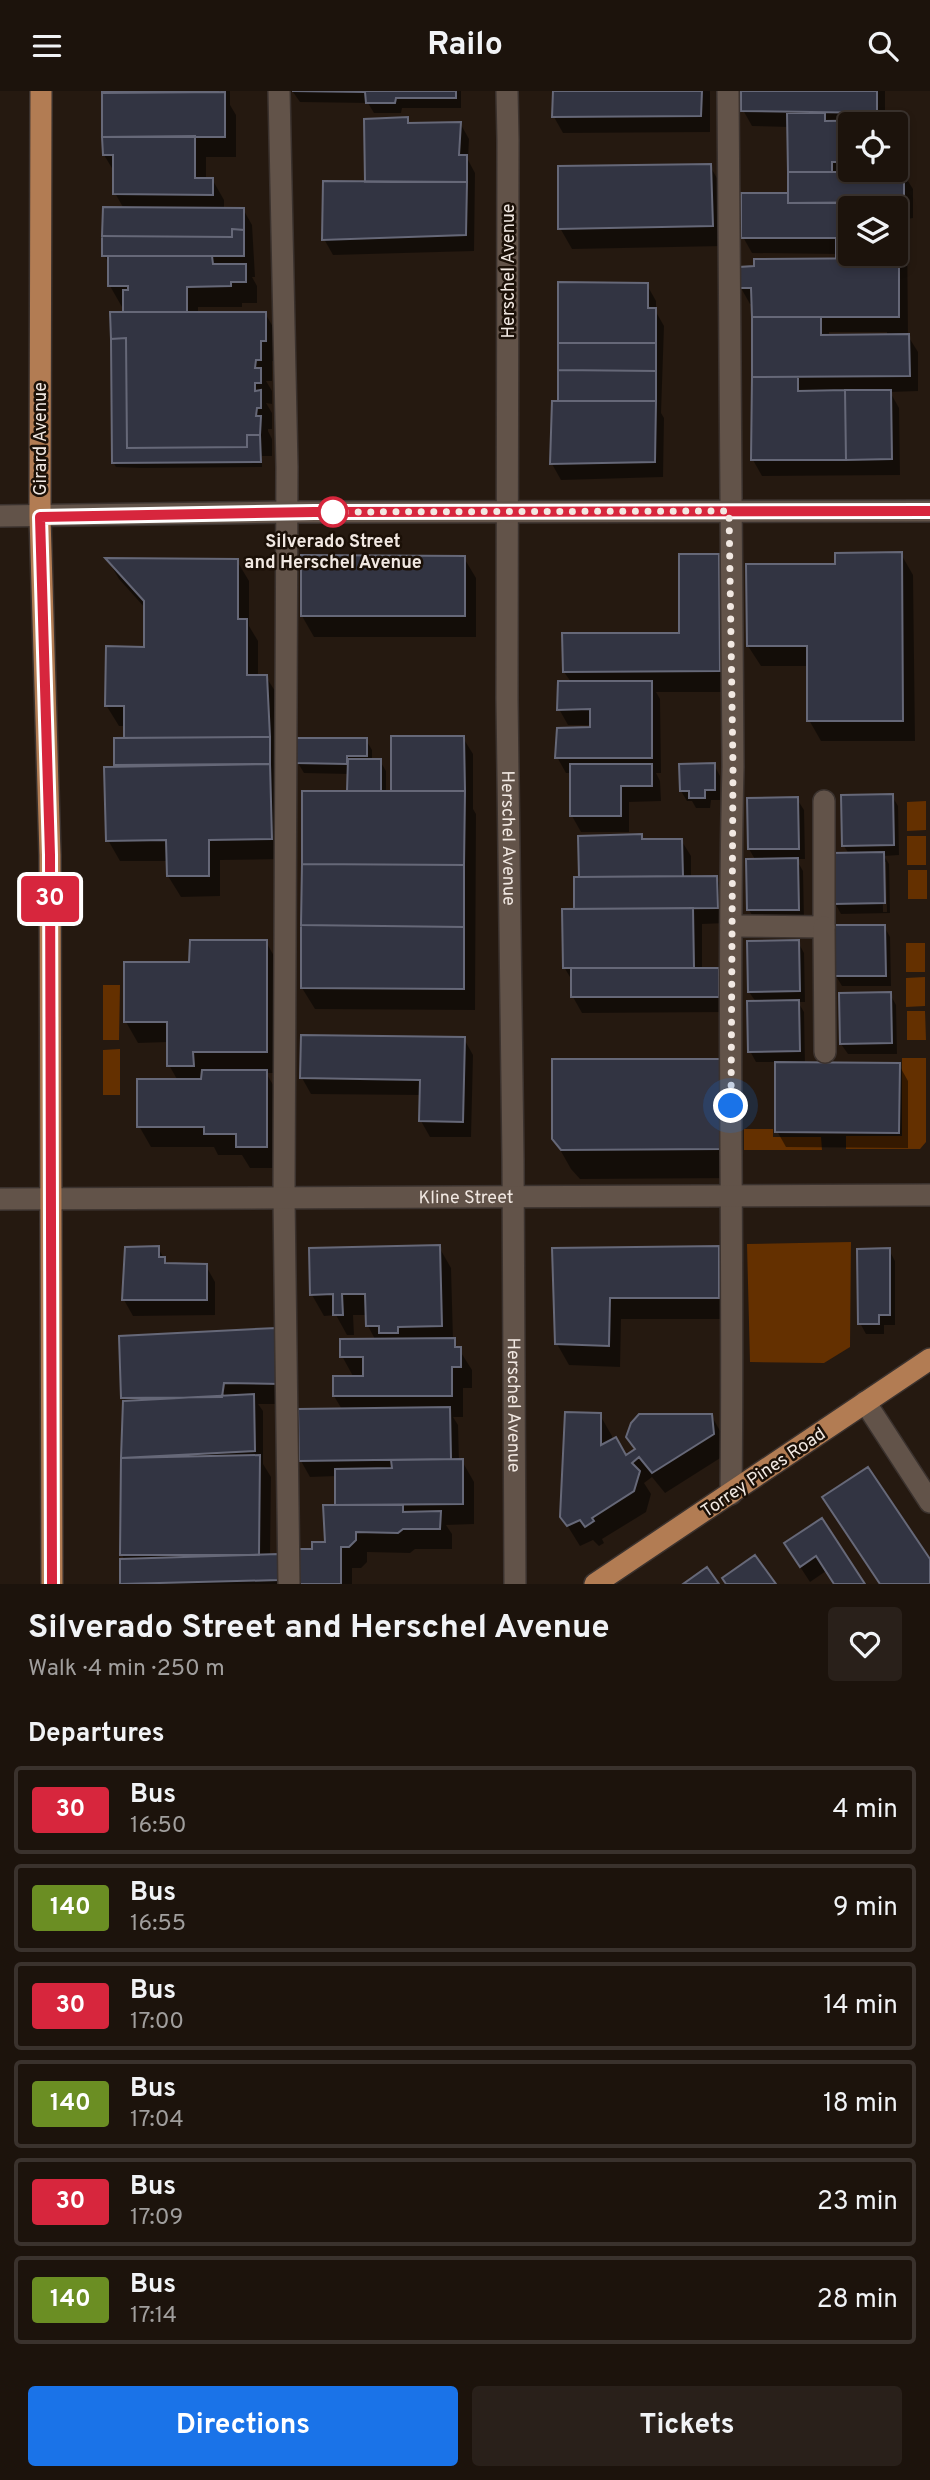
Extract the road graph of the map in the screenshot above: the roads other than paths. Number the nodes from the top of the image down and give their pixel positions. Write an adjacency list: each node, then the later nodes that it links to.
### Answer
1 (41, 91): 10 (main road, Girard Avenue)
2 (279, 91): 8 (street)
3 (507, 91): 5 (street, Herschel Avenue)
4 (728, 91): 6 (street)
5 (509, 511): 6 (street); 8 (street); 16 (street, Herschel Avenue)
6 (729, 511): 7 (street); 12 (street)
7 (930, 511)
8 (287, 512): 10 (street); 18 (street)
9 (0, 516): 10 (street)
10 (40, 517): 20 (main road, Girard Avenue)
11 (824, 801): 13 (street)
12 (731, 926): 13 (street); 17 (street)
13 (824, 927): 14 (street)
14 (825, 1052)
15 (930, 1195): 17 (street, Kline Street)
16 (513, 1197): 17 (street, Kline Street); 18 (street, Kline Street); 27 (street, Herschel Avenue)
17 (731, 1197): 23 (street)
18 (284, 1198): 20 (street, Kline Street); 26 (street)
19 (0, 1199): 20 (street, Kline Street)
20 (51, 1199): 25 (main road, Girard Avenue)
21 (930, 1359): 22 (main road, Torrey Pines Road)
22 (865, 1402): 23 (main road, Torrey Pines Road); 24 (street)
23 (731, 1494): 28 (main road, Torrey Pines Road)
24 (930, 1502)
25 (52, 1584)
26 (289, 1584)
27 (515, 1584)
28 (595, 1584)

